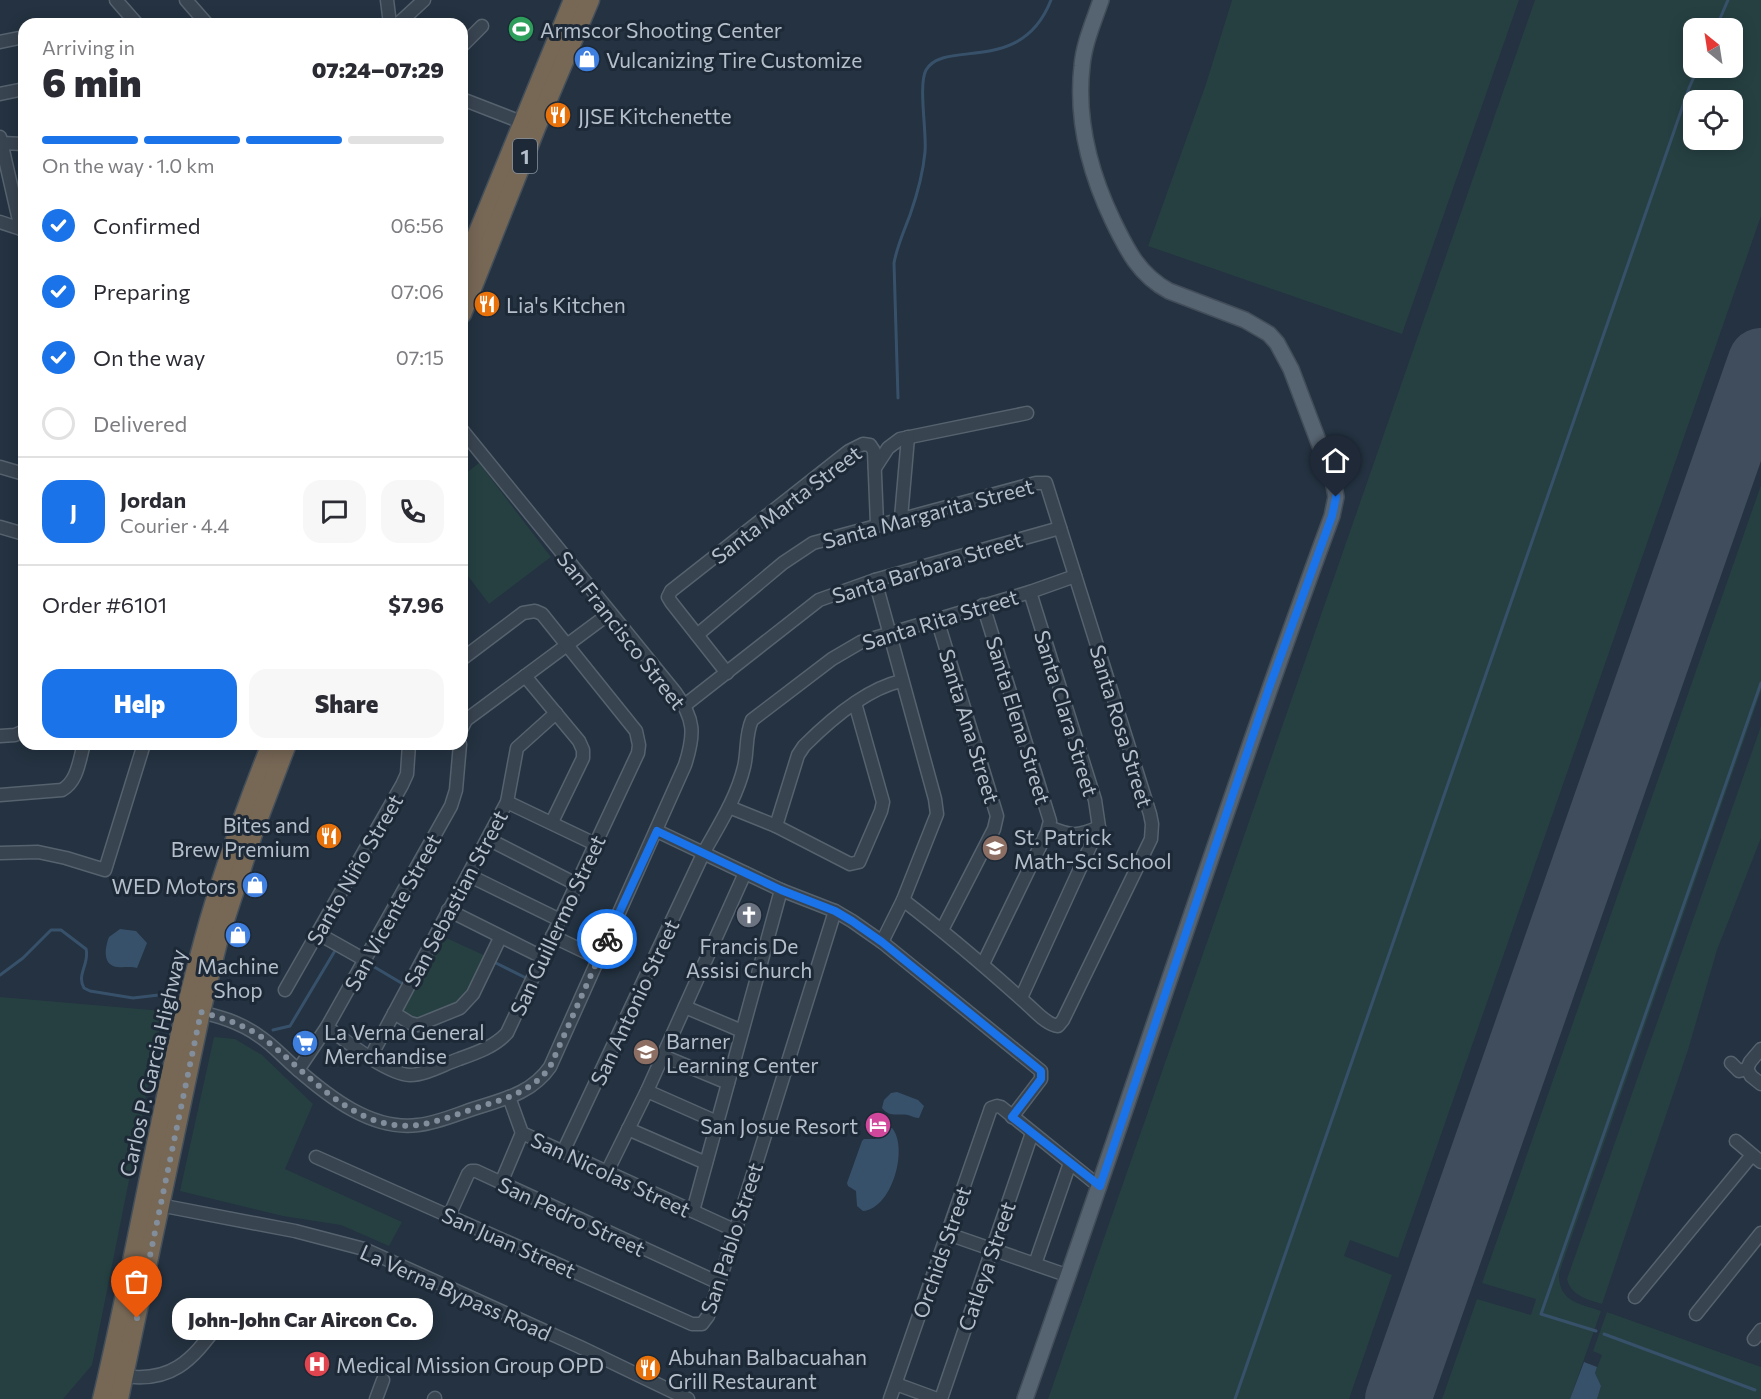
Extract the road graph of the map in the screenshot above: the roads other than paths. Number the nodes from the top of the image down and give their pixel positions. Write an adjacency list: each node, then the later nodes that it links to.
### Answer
1 (116, 0): 8 (street)
2 (186, 0): 9 (street)
3 (387, 0): 10 (street)
4 (424, 0): 11 (street)
5 (573, 0): 19 (highway, 1)
6 (590, 0): 19 (highway, 1)
7 (1101, 0): 124 (main road)
8 (132, 18)
9 (202, 18)
10 (389, 18)
11 (404, 18)
12 (482, 26): 14 (street)
13 (18, 38): 15 (street)
14 (468, 40)
15 (0, 42)
16 (18, 90): 17 (street)
17 (0, 94)
18 (468, 101): 19 (street)
19 (529, 125): 25 (highway, 1); 26 (highway, 1)
20 (1, 140): 21 (street); 22 (street)
21 (18, 143)
22 (18, 212)
23 (0, 222): 24 (street)
24 (18, 228)
25 (468, 258)
26 (468, 297)
27 (1027, 413): 29 (street)
28 (468, 437): 43 (street, San Francisco Street)
29 (908, 437): 31 (street); 34 (street)
30 (0, 467): 32 (street)
31 (875, 468): 35 (street, Santa Marta Street); 46 (street, Santa Marta Street)
32 (18, 472)
33 (1046, 483): 34 (street, Santa Margarita Street); 37 (street, Santa Rosa Street)
34 (901, 518): 35 (street, Santa Margarita Street)
35 (877, 524): 46 (street, Santa Margarita Street)
36 (0, 527): 38 (street)
37 (1060, 528): 39 (street, Santa Rosa Street); 40 (street, Santa Barbara Street)
38 (18, 532)
39 (1075, 576): 41 (street, Santa Rita Street); 95 (street, Santa Rosa Street)
40 (875, 580): 45 (street); 49 (street, Santa Barbara Street)
41 (1030, 592): 42 (street, Santa Rita Street); 69 (street, Santa Clara Street)
42 (983, 605): 44 (street, Santa Rita Street); 70 (street, Santa Elena Street)
43 (610, 613): 47 (street); 53 (street, San Francisco Street)
44 (937, 619): 45 (street, Santa Rita Street); 85 (street, Santa Ana Street)
45 (890, 633): 51 (street); 66 (street, Santa Rita Street)
46 (697, 635): 49 (street)
47 (567, 645): 48 (street); 50 (street); 74 (street, San Guillermo Street)
48 (468, 654)
49 (727, 673): 53 (street, Santa Barbara Street)
50 (525, 675): 54 (street); 55 (street)
51 (901, 681): 52 (street); 81 (street)
52 (855, 703): 68 (street); 68 (street)
53 (685, 705): 72 (street, San Francisco Street)
54 (556, 712): 65 (street, San Sebastian Street); 67 (street)
55 (468, 718)
56 (18, 734): 57 (street)
57 (0, 736)
58 (82, 750): 64 (street)
59 (142, 750): 76 (street)
60 (269, 750): 71 (highway, Carlos P. Garcia Highway)
61 (284, 750): 71 (highway, Carlos P. Garcia Highway)
62 (409, 750): 86 (street, Santo Niño Street)
63 (459, 750): 92 (street, San Vicente Street)
64 (0, 795)
65 (507, 802): 67 (street); 73 (street, San Sebastian Street)
66 (729, 807): 68 (street); 75 (street, Santa Rita Street)
67 (552, 822): 74 (street)
68 (776, 826)
69 (1099, 826): 70 (street); 95 (street)
70 (1049, 827): 93 (street, Santa Elena Street)
71 (247, 829): 97 (highway, Carlos P. Garcia Highway)
72 (657, 831): 75 (street); 91 (street, San Francisco Street)
73 (488, 839): 78 (street, San Sebastian Street); 79 (street)
74 (595, 844): 79 (street, San Guillermo Street)
75 (704, 852): 77 (street); 117 (street, San Antonio Street)
76 (0, 853)
77 (745, 873): 80 (street); 96 (street)
78 (468, 875): 82 (street, San Sebastian Street); 84 (street)
79 (576, 884): 84 (street, San Guillermo Street)
80 (781, 890): 83 (street); 100 (street)
81 (903, 900): 85 (street); 89 (street)
82 (448, 910): 88 (street); 98 (street, San Sebastian Street)
83 (835, 911): 89 (street); 128 (street, San Pablo Street)
84 (560, 920): 87 (street, San Guillermo Street)
85 (942, 930): 93 (street)
86 (317, 933): 92 (street); 94 (street, Santo Niño Street)
87 (552, 936): 90 (street, San Guillermo Street); 91 (street)
88 (500, 938): 90 (street); 98 (street)
89 (882, 942): 111 (street)
90 (542, 957): 103 (street, San Guillermo Street)
91 (598, 958): 110 (street, San Francisco Street)
92 (365, 960): 99 (street, San Vicente Street)
93 (983, 964): 95 (street)
94 (285, 990)
95 (1021, 998)
96 (685, 1007): 100 (street); 102 (street)
97 (194, 1010): 106 (street, San Francisco Street); 125 (highway, Carlos P. Garcia Highway)
98 (394, 1013): 103 (street, San Sebastian Street)
99 (327, 1027): 103 (street, San Guillermo Street); 106 (street, San Vicente Street)
100 (742, 1031): 107 (street)
101 (1761, 1049): 105 (street)
102 (663, 1056): 107 (street); 109 (street)
103 (370, 1058)
104 (1731, 1064): 105 (street)
105 (1748, 1069): 108 (street)
106 (298, 1070): 110 (street, San Francisco Street)
107 (728, 1083): 112 (street)
108 (1761, 1084)
109 (647, 1091): 112 (street); 113 (street)
110 (509, 1097): 114 (street, San Nicolas Street)
111 (1012, 1117): 115 (street); 130 (street, Orchids Street)
112 (717, 1122): 120 (street)
113 (628, 1129): 120 (street); 122 (street)
114 (522, 1133): 117 (street, San Nicolas Street); 123 (street)
115 (1032, 1133): 121 (street); 131 (street, Catleya Street)
116 (1736, 1141): 119 (street)
117 (563, 1152): 122 (street, San Nicolas Street)
118 (316, 1157): 127 (street, San Juan Street)
119 (1756, 1158): 135 (street)
120 (706, 1163): 126 (street)
121 (1070, 1163): 124 (street); 132 (street)
122 (607, 1172): 126 (street, San Nicolas Street)
123 (501, 1183): 127 (street, San Pedro Street); 134 (street, San Pedro Street)
124 (1100, 1186): 133 (main road)
125 (152, 1204): 139 (highway, Carlos P. Garcia Highway); 145 (street, La Verna Bypass Road)
126 (693, 1211): 128 (street, San Nicolas Street)
127 (449, 1216): 138 (street, San Juan Street)
128 (734, 1230): 134 (street, San Pablo Street)
129 (1761, 1233): 137 (street)
130 (948, 1234): 131 (street); 141 (street, Orchids Street)
131 (992, 1249): 132 (street); 147 (street, Catleya Street)
132 (1035, 1264): 133 (street)
133 (1069, 1276): 148 (main road)
134 (719, 1283): 138 (street, San Pablo Street)
135 (1635, 1297)
136 (231, 1308): 139 (street)
137 (1696, 1314)
138 (702, 1324)
139 (116, 1375): 142 (highway, Carlos P. Garcia Highway); 143 (highway, Carlos P. Garcia Highway)
140 (383, 1380): 144 (street)
141 (896, 1384): 146 (street, Orchids Street); 147 (street)
142 (102, 1399)
143 (119, 1399)
144 (376, 1399)
145 (688, 1399)
146 (890, 1399)
147 (939, 1399)
148 (1025, 1399)

